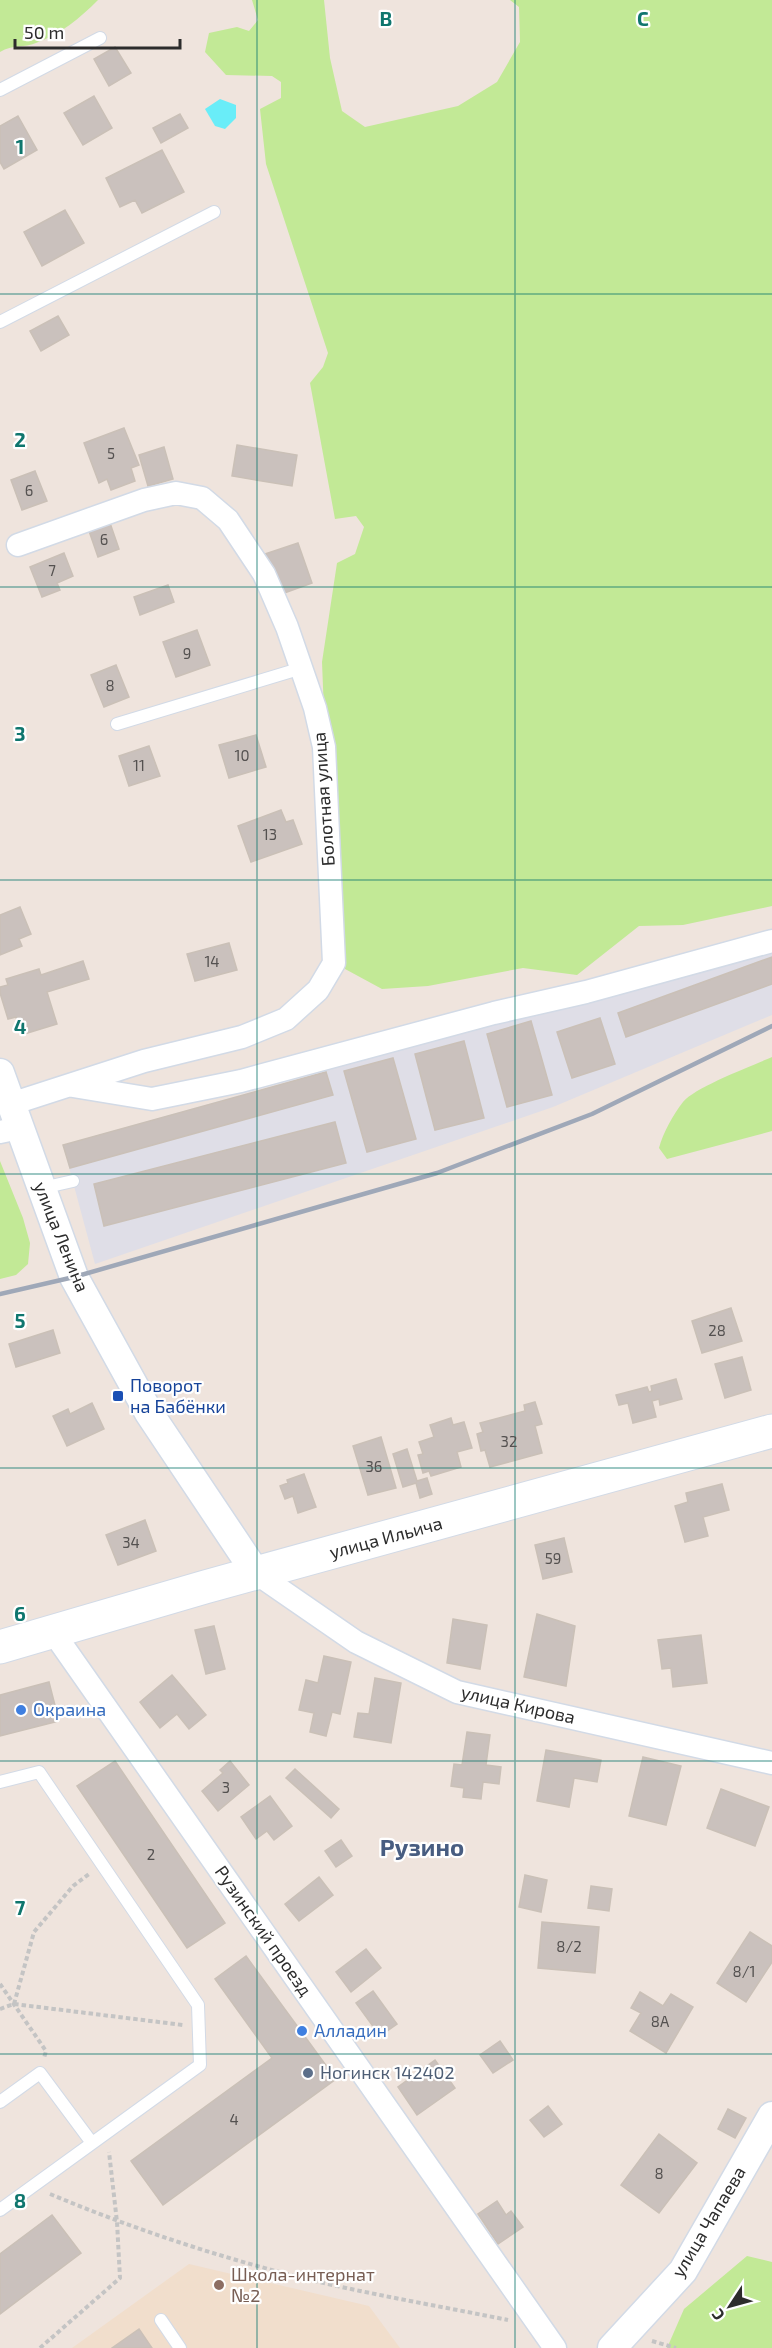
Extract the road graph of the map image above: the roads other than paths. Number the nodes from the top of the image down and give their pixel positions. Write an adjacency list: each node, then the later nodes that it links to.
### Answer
1 (100, 38): 2 (lane)
2 (0, 90)
3 (214, 212): 4 (lane)
4 (0, 322)
5 (18, 545): 6 (street, Болотная улица)
6 (302, 668): 7 (lane); 10 (street, Болотная улица)
7 (117, 724)
8 (772, 941): 10 (street)
9 (0, 1073): 11 (street, улица Ленина)
10 (69, 1086): 11 (street, Болотная улица)
11 (10, 1121): 13 (street, улица Ленина)
12 (73, 1182): 13 (lane)
13 (41, 1189): 15 (street, улица Ленина)
14 (772, 1431): 15 (main road, улица Ильича)
15 (256, 1573): 16 (main road, улица Ильича); 18 (street, улица Кирова)
16 (53, 1632): 17 (main road, улица Ильича); 26 (street, Рузинский проезд)
17 (0, 1647)
18 (772, 1762)
19 (0, 1782): 22 (lane)
20 (0, 2102): 22 (lane)
21 (772, 2116): 27 (street, улица Чапаева)
22 (92, 2143): 23 (lane)
23 (0, 2210)
24 (161, 2320): 25 (lane)
25 (180, 2348)
26 (555, 2348)
27 (612, 2348)

